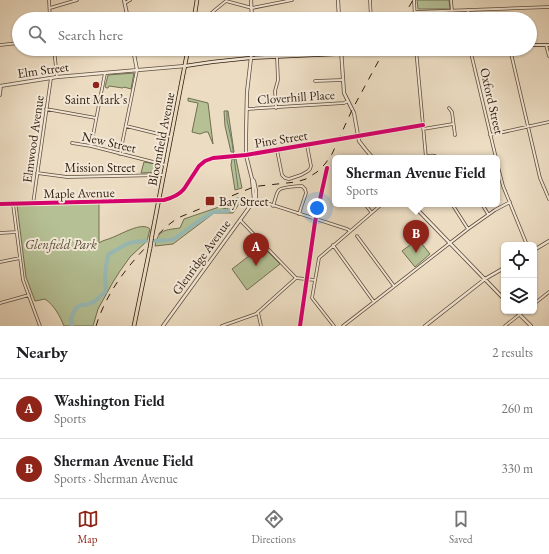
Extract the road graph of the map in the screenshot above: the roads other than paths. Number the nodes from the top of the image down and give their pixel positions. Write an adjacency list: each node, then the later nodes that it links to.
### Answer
1 (49, 0): 14 (street)
2 (77, 0): 14 (street)
3 (130, 0): 12 (street)
4 (197, 0): 20 (main road)
5 (227, 0): 15 (street); 21 (street)
6 (251, 0): 15 (street)
7 (292, 0): 15 (street)
8 (338, 0): 23 (street)
9 (370, 0): 24 (street)
10 (414, 0): 25 (street)
11 (451, 0): 17 (street)
12 (124, 2): 19 (street)
13 (549, 7): 16 (street)
14 (50, 8): 18 (street)
15 (252, 8): 22 (street)
16 (468, 10): 17 (street)
17 (452, 11): 25 (street)
18 (50, 12)
19 (126, 12)
20 (195, 12)
21 (212, 12)
22 (252, 12)
23 (339, 12)
24 (371, 12)
25 (415, 12)
26 (12, 44): 27 (street)
27 (0, 45)
28 (548, 45): 29 (street); 38 (street)
29 (537, 46)
30 (55, 56): 44 (street)
31 (134, 56): 42 (street)
32 (186, 56): 41 (main road, Bloomfield Avenue)
33 (298, 56): 39 (street, Elm Street)
34 (341, 56): 46 (street)
35 (417, 56): 58 (street)
36 (472, 56): 63 (street, Oxford Street)
37 (512, 56): 60 (street)
38 (549, 56)
39 (277, 57): 40 (street, Elm Street); 51 (street)
40 (250, 58): 41 (street, Elm Street); 54 (street)
41 (184, 66): 42 (street, Elm Street); 65 (main road, Bloomfield Avenue)
42 (137, 70): 43 (street, Elm Street); 59 (street)
43 (105, 73): 44 (street, Elm Street); 55 (street)
44 (57, 77): 45 (street, Elm Street)
45 (51, 78): 48 (street, Elm Street); 53 (street, Elmwood Avenue)
46 (342, 80): 47 (street); 50 (street)
47 (315, 81)
48 (1, 86): 49 (street)
49 (0, 95)
50 (348, 102): 51 (street, Cloverhill Place); 64 (street)
51 (276, 108): 54 (street, Cloverhill Place)
52 (449, 108): 57 (street)
53 (46, 109): 55 (street); 76 (street, Elmwood Avenue)
54 (246, 109): 71 (street)
55 (96, 118): 68 (street)
56 (549, 122): 60 (street)
57 (454, 124): 61 (street); 62 (street)
58 (423, 125): 61 (street); 64 (street, Pine Street)
59 (126, 126): 65 (street); 70 (street)
60 (528, 126): 63 (street); 80 (street)
61 (423, 128): 73 (street)
62 (455, 134)
63 (490, 135): 74 (street, Oxford Street)
64 (358, 136): 67 (street, Pine Street); 72 (street)
65 (171, 137): 75 (main road, Bloomfield Avenue)
66 (72, 143): 68 (street, New Street)
67 (307, 145): 69 (street, Pine Street); 69 (street)
68 (91, 146): 70 (street, New Street)
69 (277, 150): 71 (street, Pine Street)
70 (120, 154): 75 (street, New Street)
71 (246, 155): 79 (street); 81 (street, Pine Street)
72 (370, 155)
73 (426, 155)
74 (495, 155)
75 (165, 165): 78 (main road, Bloomfield Avenue)
76 (37, 173): 78 (street, Mission Street); 85 (street, Elmwood Avenue)
77 (500, 174): 82 (street)
78 (163, 175): 81 (main road, Bloomfield Avenue)
79 (254, 199): 86 (street); 95 (street, Glenridge Avenue)
80 (549, 199)
81 (159, 201): 85 (street, Maple Avenue); 122 (main road, Bloomfield Avenue, bridge)
82 (510, 202): 94 (street); 102 (street)
83 (0, 204): 84 (street, Maple Avenue)
84 (13, 204): 85 (street, Maple Avenue); 98 (street)
85 (33, 204)
86 (274, 206): 93 (street); 93 (street)
87 (367, 207): 92 (street)
88 (378, 207): 92 (street)
89 (415, 207): 103 (street)
90 (454, 207): 96 (street)
91 (484, 207): 94 (street)
92 (371, 212): 97 (street)
93 (299, 214): 97 (street)
94 (488, 214): 96 (street)
95 (240, 220): 109 (street); 123 (street, Glenridge Avenue)
96 (468, 229): 103 (street)
97 (350, 231): 104 (street)
98 (17, 232): 99 (street); 106 (street)
99 (0, 233)
100 (357, 236): 112 (street)
101 (549, 241): 105 (street)
102 (526, 242)
103 (450, 243): 111 (street); 112 (street)
104 (333, 245): 110 (street); 116 (street)
105 (537, 248)
106 (20, 258): 107 (street); 114 (street)
107 (0, 262)
108 (501, 270): 111 (street)
109 (296, 278): 110 (street); 119 (street)
110 (315, 280): 126 (street)
111 (485, 280): 115 (street); 128 (street)
112 (394, 286): 116 (street)
113 (549, 292): 117 (street)
114 (29, 295): 118 (street); 121 (street)
115 (501, 296)
116 (374, 302): 127 (street)
117 (537, 302)
118 (0, 303)
119 (258, 312): 124 (street); 125 (street)
120 (519, 315): 129 (street); 130 (street)
121 (40, 326)
122 (134, 326)
123 (163, 326)
124 (222, 326)
125 (261, 326)
126 (334, 326)
127 (343, 326)
128 (425, 326)
129 (505, 326)
130 (531, 326)

